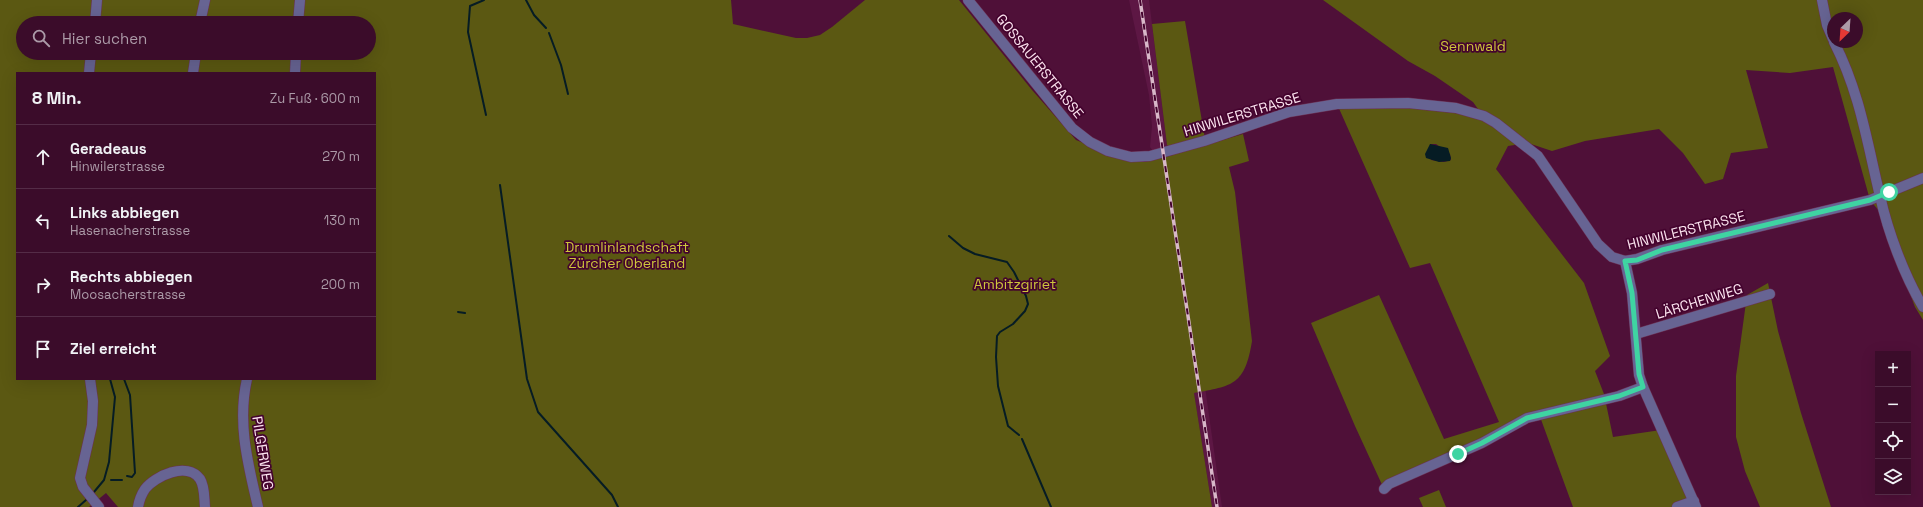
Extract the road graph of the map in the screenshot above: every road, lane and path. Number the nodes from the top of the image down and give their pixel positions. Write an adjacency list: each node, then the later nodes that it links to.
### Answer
1 (97, 0): 6 (street)
2 (205, 0): 7 (street)
3 (300, 0): 8 (street)
4 (968, 0): 17 (street, GOSSAUERSTRASSE)
5 (1822, 0): 9 (street)
6 (96, 16)
7 (202, 16)
8 (299, 16)
9 (1827, 25)
10 (1837, 48): 19 (street)
11 (90, 60): 14 (street)
12 (195, 60): 15 (street)
13 (296, 60): 16 (street)
14 (89, 72)
15 (193, 72)
16 (295, 72)
17 (1163, 153): 20 (street, HINWILERSTRASSE)
18 (1923, 178): 19 (street, HINWILERSTRASSE)
19 (1880, 196): 20 (street, HINWILERSTRASSE); 22 (street)
20 (1625, 261): 23 (street)
21 (1770, 294): 23 (street, LÄRCHENWEG)
22 (1923, 307)
23 (1636, 334): 26 (street)
24 (90, 380): 29 (street)
25 (247, 380): 32 (street, PILGERWEG)
26 (1643, 387): 27 (street); 28 (street)
27 (1384, 489)
28 (1695, 504): 33 (street)
29 (100, 507)
30 (138, 507): 31 (street)
31 (205, 507)
32 (258, 507)
33 (1677, 507)

